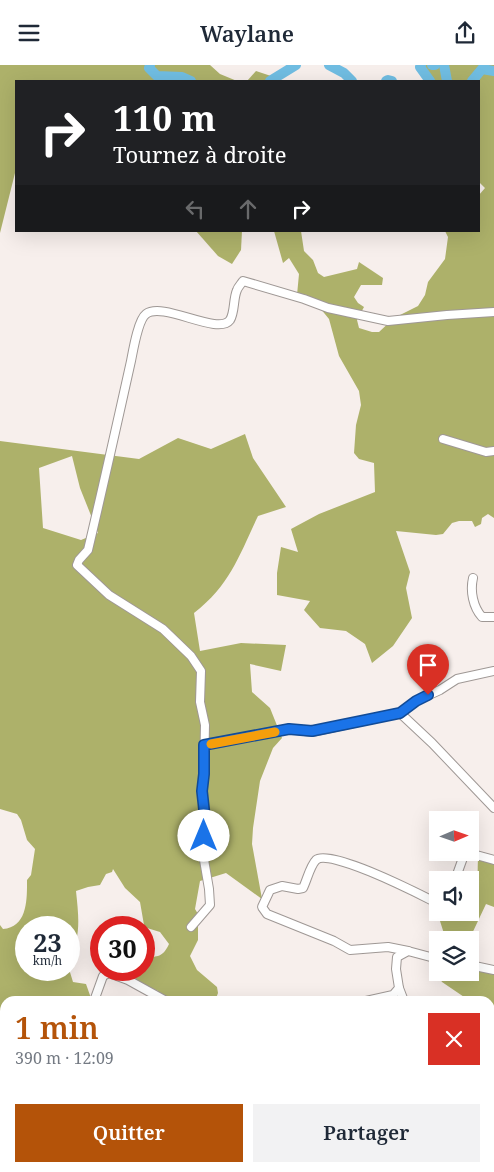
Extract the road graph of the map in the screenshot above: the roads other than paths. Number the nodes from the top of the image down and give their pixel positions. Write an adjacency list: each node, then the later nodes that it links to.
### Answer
1 (494, 312): 8 (street)
2 (443, 439): 3 (street)
3 (494, 451)
4 (473, 578): 5 (street)
5 (494, 617)
6 (494, 671): 7 (street)
7 (400, 713): 8 (street); 9 (street)
8 (204, 745): 13 (street)
9 (494, 808)
10 (494, 860): 11 (street)
11 (458, 871)
12 (429, 899): 14 (street)
13 (191, 927)
14 (408, 951): 15 (street); 18 (street)
15 (429, 957)
16 (479, 967): 17 (street)
17 (494, 970)
18 (399, 988): 21 (street); 22 (street)
19 (96, 996): 20 (street)
20 (157, 996)
21 (388, 996)
22 (402, 996)

